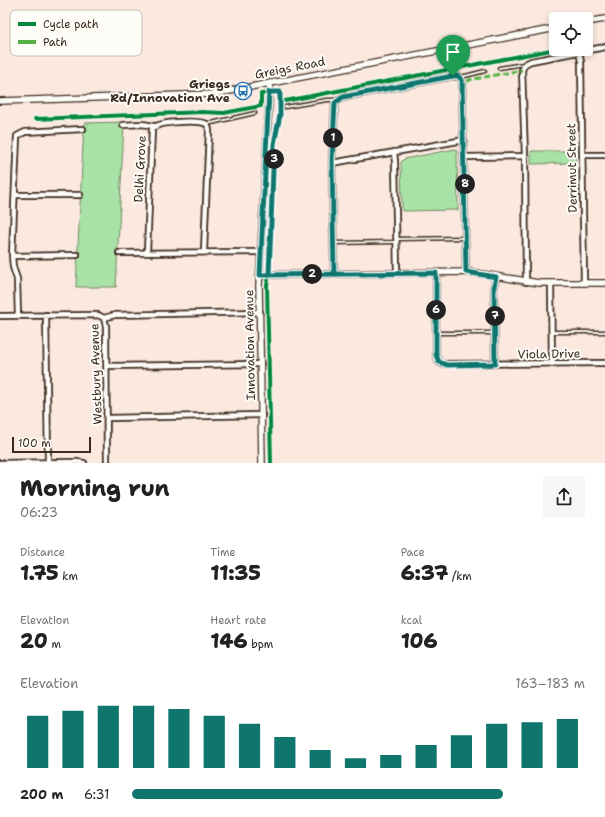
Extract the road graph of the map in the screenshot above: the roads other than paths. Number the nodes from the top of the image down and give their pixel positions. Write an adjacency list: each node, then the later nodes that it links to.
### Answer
1 (605, 19): 2 (street)
2 (593, 21)
3 (549, 29): 12 (street, Greigs Road)
4 (605, 47): 5 (street)
5 (593, 49)
6 (558, 56): 8 (street)
7 (580, 56): 23 (street, Derrimut Street)
8 (525, 64): 9 (lane); 25 (street)
9 (499, 68)
10 (485, 70): 11 (lane)
11 (460, 77): 13 (street); 21 (street)
12 (270, 83): 14 (street, Greigs Road); 35 (street, Innovation Avenue)
13 (337, 100): 15 (lane); 27 (street)
14 (0, 101)
15 (285, 107)
16 (255, 114): 17 (lane)
17 (207, 124): 19 (street, Delhi Grove); 33 (street)
18 (123, 125): 19 (street)
19 (154, 126): 34 (street, Delhi Grove)
20 (83, 129): 29 (street)
21 (464, 140): 22 (street); 26 (street)
22 (394, 152): 27 (street); 31 (street)
23 (582, 155): 24 (street); 48 (street, Derrimut Street)
24 (605, 155)
25 (525, 156): 26 (street); 45 (street)
26 (464, 157): 30 (street)
27 (332, 163): 32 (street)
28 (80, 195): 29 (street)
29 (14, 196): 38 (street)
30 (466, 238): 31 (lane); 39 (street)
31 (396, 240): 32 (lane); 40 (street)
32 (333, 243): 42 (street)
33 (204, 251): 34 (street); 35 (street)
34 (147, 252): 36 (street)
35 (262, 252): 43 (street, Innovation Avenue)
36 (118, 253)
37 (77, 255): 38 (street)
38 (12, 256): 52 (street)
39 (466, 272): 41 (street); 44 (street)
40 (397, 273): 41 (street); 42 (street)
41 (436, 273): 57 (street, Viola Drive)
42 (334, 274): 43 (street)
43 (260, 275): 49 (street, Innovation Avenue)
44 (496, 277): 45 (street); 56 (street)
45 (526, 282): 47 (street)
46 (605, 283): 48 (street)
47 (551, 284): 48 (street); 54 (street)
48 (584, 284)
49 (260, 312): 53 (street); 59 (street, Innovation Avenue)
50 (46, 315): 52 (street, Westbury Avenue); 53 (street, Westbury Avenue); 65 (street)
51 (0, 316): 52 (street, Westbury Avenue)
52 (18, 316)
53 (104, 318): 62 (street, Westbury Avenue)
54 (552, 332): 55 (lane); 61 (street)
55 (605, 332)
56 (495, 333): 57 (lane); 60 (street)
57 (436, 334): 60 (street, Viola Drive)
58 (605, 363): 61 (street, Viola Drive)
59 (261, 364): 62 (street); 63 (street, Innovation Avenue)
60 (495, 364): 61 (street, Viola Drive)
61 (552, 364)
62 (107, 366): 64 (street, Westbury Avenue)
63 (262, 415): 64 (street); 69 (street, Innovation Avenue)
64 (108, 418): 68 (street, Westbury Avenue)
65 (48, 462): 66 (street); 67 (street)
66 (0, 463)
67 (84, 463)
68 (107, 463)
69 (262, 463)

